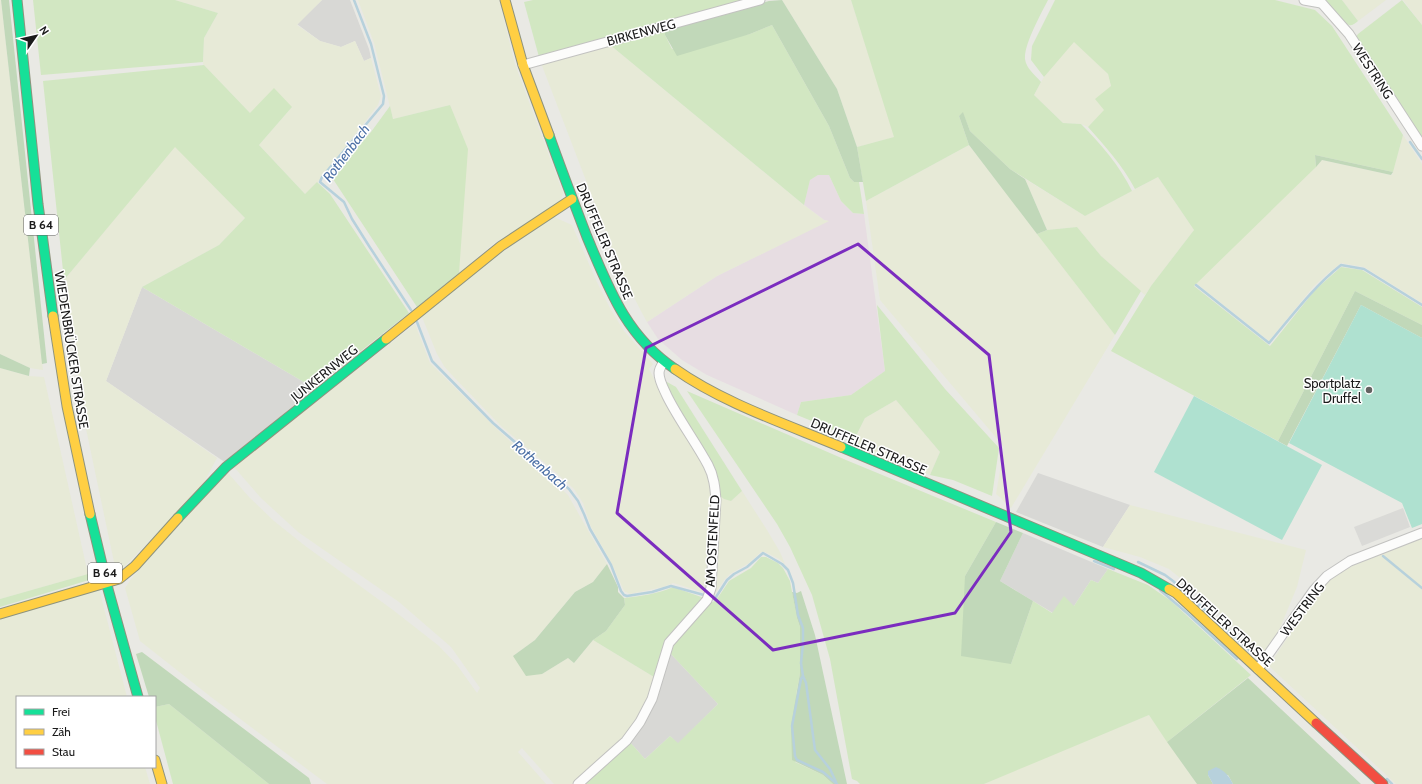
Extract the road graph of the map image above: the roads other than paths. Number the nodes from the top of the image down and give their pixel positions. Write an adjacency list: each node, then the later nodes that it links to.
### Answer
1 (17, 0): 11 (street, WIEDENBRÜCKER STRASSE / B 64)
2 (505, 0): 6 (street, DRUFFELER STRASSE)
3 (760, 0): 6 (street, BIRKENWEG)
4 (1304, 0): 5 (street)
5 (1320, 2): 7 (street, WESTRING)
6 (523, 64): 8 (street, DRUFFELER STRASSE)
7 (1422, 146)
8 (572, 199): 9 (street, DRUFFELER STRASSE); 11 (street, JUNKERNWEG)
9 (664, 362): 13 (street, DRUFFELER STRASSE); 17 (street, AM OSTENFELD)
10 (1422, 533): 13 (street, WESTRING)
11 (108, 583): 12 (street, JUNKERNWEG); 14 (street, WIEDENBRÜCKER STRASSE / B 64)
12 (0, 614)
13 (1258, 669): 18 (street, DRUFFELER STRASSE)
14 (138, 696)
15 (156, 763): 16 (street)
16 (162, 784)
17 (578, 784)
18 (1383, 784)

